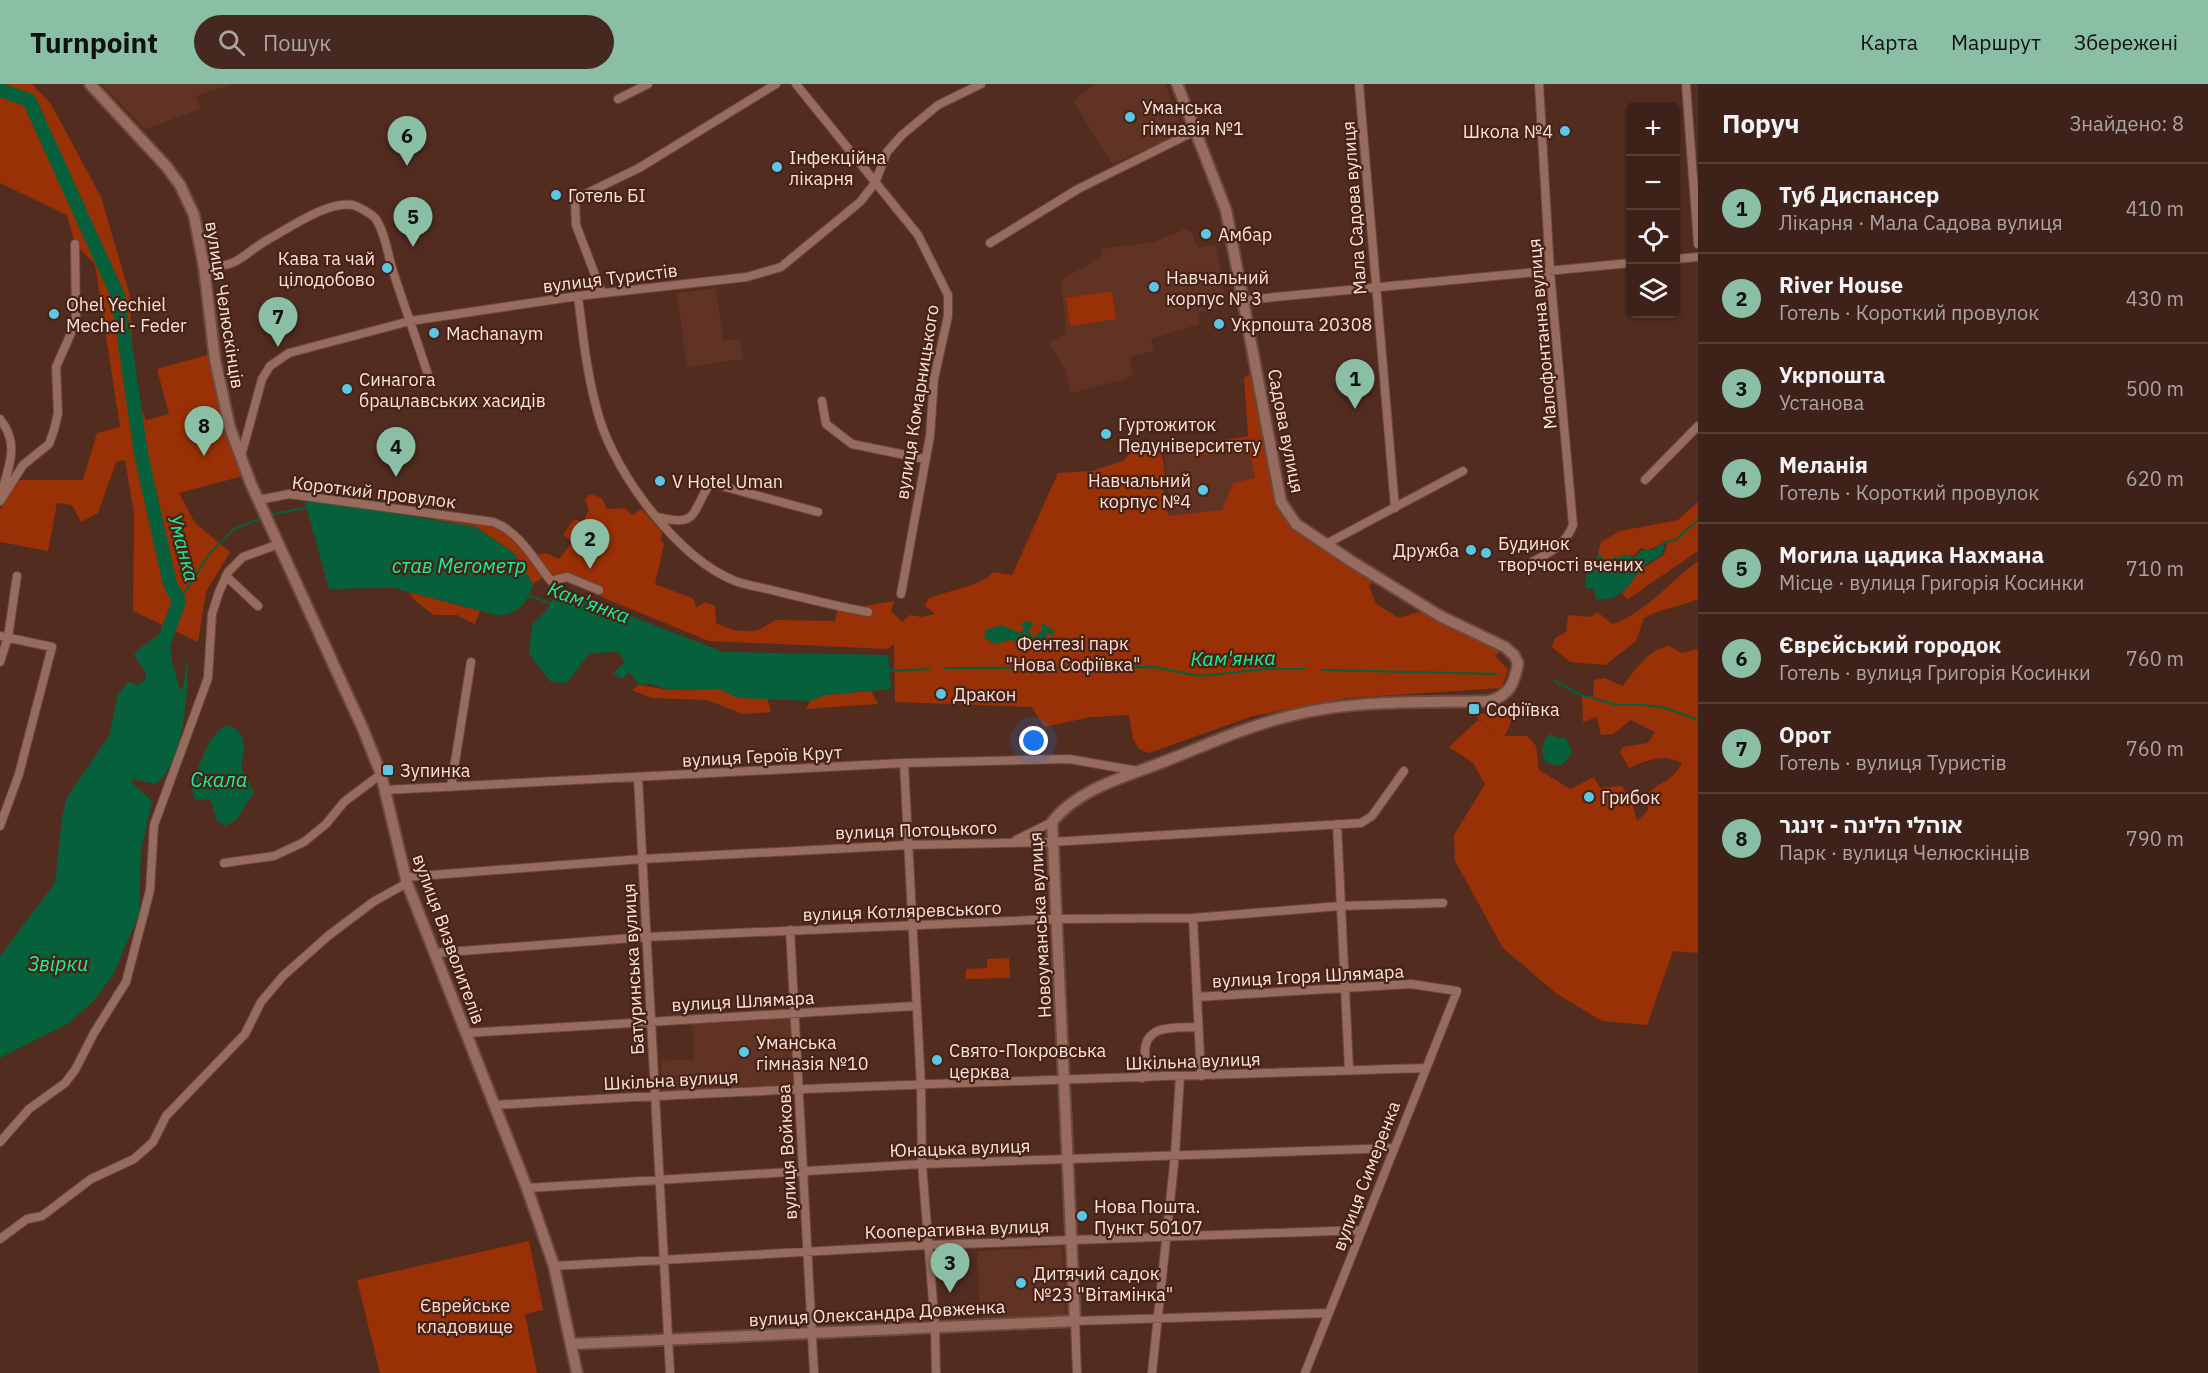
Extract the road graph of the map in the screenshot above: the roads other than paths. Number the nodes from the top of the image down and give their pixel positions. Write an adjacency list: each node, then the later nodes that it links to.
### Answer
1 (90, 84): 19 (street, вулиця Челюскінців)
2 (648, 84): 10 (street)
3 (776, 84): 22 (street)
4 (796, 84): 12 (street, вулиця Комарницького)
5 (981, 84): 12 (street, вулиця Туристів)
6 (1177, 84): 11 (street, Садова вулиця)
7 (1359, 84): 21 (street, Мала Садова вулиця)
8 (1539, 84): 20 (street, Малофонтанна вулиця)
9 (1686, 84): 15 (street)
10 (618, 99)
11 (1195, 131): 13 (street); 24 (street, Садова вулиця)
12 (875, 183): 22 (street, вулиця Туристів); 31 (street, вулиця Комарницького)
13 (990, 243)
14 (75, 244): 35 (street)
15 (1698, 244)
16 (1698, 257): 17 (street)
17 (1680, 259)
18 (1626, 263): 20 (street)
19 (204, 267): 25 (street); 30 (street, вулиця Челюскінців)
20 (1550, 271): 21 (street); 42 (street, Малофонтанна вулиця)
21 (1374, 286): 24 (street); 37 (street, Мала Садова вулиця)
22 (602, 293): 23 (street, вулиця Туристів)
23 (578, 296): 25 (street, вулиця Туристів); 39 (street)
24 (1245, 300): 41 (street, Садова вулиця)
25 (410, 321): 26 (street); 30 (street, вулиця Туристів)
26 (428, 375)
27 (822, 401): 31 (street)
28 (0, 419): 33 (street)
29 (1698, 426): 34 (street)
30 (241, 458): 36 (street, вулиця Визволителів)
31 (925, 459): 46 (street, вулиця Комарницького)
32 (1463, 471): 37 (street)
33 (4, 472): 35 (street)
34 (1645, 480)
35 (0, 500)
36 (261, 503): 40 (street, вулиця Визволителів); 45 (street, Короткий провулок)
37 (1395, 508): 41 (street)
38 (818, 512): 39 (street)
39 (655, 517): 48 (street)
40 (279, 544): 44 (street); 56 (street, вулиця Визволителів)
41 (1326, 544): 52 (street, Садова вулиця)
42 (1532, 562)
43 (17, 576): 49 (street)
44 (226, 576): 47 (street); 95 (street)
45 (599, 590)
46 (901, 594)
47 (258, 606)
48 (868, 612)
49 (4, 636): 50 (street); 62 (street)
50 (0, 662)
51 (471, 662): 58 (street)
52 (1510, 688): 54 (street, Новоуманська вулиця)
53 (904, 763): 54 (street, вулиця Героїв Крут); 57 (street, вулиця Героїв Крут); 65 (street)
54 (1139, 771): 60 (street, Новоуманська вулиця)
55 (1404, 771): 61 (street, вулиця Потоцького)
56 (381, 774): 59 (street, вулиця Визволителів); 67 (street)
57 (638, 778): 58 (street, вулиця Героїв Крут); 66 (street, Батуринська вулиця)
58 (451, 787): 59 (street, вулиця Героїв Крут)
59 (385, 790): 68 (street, вулиця Визволителів)
60 (1052, 822): 63 (street); 64 (street, Новоуманська вулиця)
61 (1338, 824): 64 (street, вулиця Потоцького); 70 (street)
62 (0, 826)
63 (1015, 841): 64 (street, вулиця Потоцького); 65 (street, вулиця Потоцького)
64 (1052, 842): 72 (street, Новоуманська вулиця)
65 (908, 844): 66 (street, вулиця Потоцького); 73 (street)
66 (642, 859): 68 (street, вулиця Потоцького); 75 (street, Батуринська вулиця)
67 (224, 863)
68 (406, 880): 76 (street, вулиця Визволителів); 105 (street)
69 (1443, 903): 70 (street, вулиця Котляревського)
70 (1340, 906): 71 (street, вулиця Котляревського); 77 (street)
71 (1193, 918): 72 (street, вулиця Котляревського); 79 (street)
72 (1056, 920): 73 (street, вулиця Котляревського); 90 (street, Новоуманська вулиця)
73 (911, 925): 74 (street, вулиця Котляревського); 80 (street)
74 (790, 930): 75 (street, вулиця Котляревського); 81 (street, вулиця Войкова)
75 (646, 938): 76 (street, вулиця Котляревського); 82 (street, Батуринська вулиця)
76 (435, 953): 84 (street, вулиця Визволителів)
77 (1344, 987): 78 (street, вулиця Ігоря Шлямара); 79 (street, вулиця Ігоря Шлямара); 86 (street)
78 (1457, 991): 85 (street, вулиця Симеренка)
79 (1197, 997): 83 (street)
80 (915, 1006): 81 (street, вулиця Шлямара); 91 (street)
81 (795, 1013): 82 (street, вулиця Шлямара); 92 (street, вулиця Войкова)
82 (651, 1022): 84 (street, вулиця Шлямара); 93 (street, Батуринська вулиця)
83 (1198, 1027): 88 (street); 89 (street)
84 (466, 1033): 94 (street, вулиця Визволителів)
85 (1425, 1068): 86 (street, Шкільна вулиця); 96 (street, вулиця Симеренка)
86 (1349, 1070): 88 (street, Шкільна вулиця)
87 (1180, 1076): 88 (street, Шкільна вулиця); 89 (street, Шкільна вулиця); 97 (street)
88 (1201, 1076)
89 (1142, 1077): 90 (street, Шкільна вулиця)
90 (1064, 1080): 91 (street, Шкільна вулиця); 98 (street, Новоуманська вулиця)
91 (921, 1086): 92 (street, Шкільна вулиця); 99 (street)
92 (799, 1088): 93 (street, Шкільна вулиця); 100 (street, вулиця Войкова)
93 (655, 1095): 94 (street, Шкільна вулиця); 101 (street, Батуринська вулиця)
94 (494, 1105): 102 (street, вулиця Визволителів)
95 (0, 1142)
96 (1394, 1148): 97 (street, Юнацька вулиця); 103 (street, вулиця Симеренка)
97 (1175, 1155): 98 (street, Юнацька вулиця); 104 (street)
98 (1068, 1159): 99 (street, Юнацька вулиця); 106 (street, Новоуманська вулиця)
99 (922, 1164): 100 (street, Юнацька вулиця); 107 (street)
100 (804, 1172): 101 (street, Юнацька вулиця); 108 (street, вулиця Войкова)
101 (659, 1178): 102 (street, Юнацька вулиця); 109 (street, Батуринська вулиця)
102 (527, 1188): 110 (street, вулиця Визволителів)
103 (1362, 1230): 104 (street, Кооперативна вулиця); 111 (street, вулиця Симеренка)
104 (1166, 1237): 106 (street, Кооперативна вулиця); 112 (street)
105 (0, 1239)
106 (1071, 1239): 107 (street, Кооперативна вулиця); 113 (street, Новоуманська вулиця)
107 (928, 1245): 108 (street, Кооперативна вулиця); 114 (street)
108 (807, 1250): 109 (street, Кооперативна вулиця); 115 (street, вулиця Войкова)
109 (664, 1258): 110 (street, Кооперативна вулиця); 116 (street, Батуринська вулиця)
110 (554, 1266): 117 (street, вулиця Визволителів)
111 (1328, 1313): 112 (street, вулиця Олександра Довженка); 124 (street, вулиця Симеренка)
112 (1158, 1318): 113 (street, вулиця Олександра Довженка); 123 (street)
113 (1075, 1321): 114 (street, вулиця Олександра Довженка); 122 (street, Новоуманська вулиця)
114 (935, 1327): 115 (street, вулиця Олександра Довженка); 121 (street)
115 (812, 1333): 116 (street, вулиця Олександра Довженка); 120 (street, вулиця Войкова)
116 (668, 1340): 117 (street, вулиця Олександра Довженка); 119 (street, Батуринська вулиця)
117 (572, 1344): 118 (street, вулиця Визволителів)
118 (577, 1373)
119 (670, 1373)
120 (814, 1373)
121 (936, 1373)
122 (1077, 1373)
123 (1152, 1373)
124 (1305, 1373)

